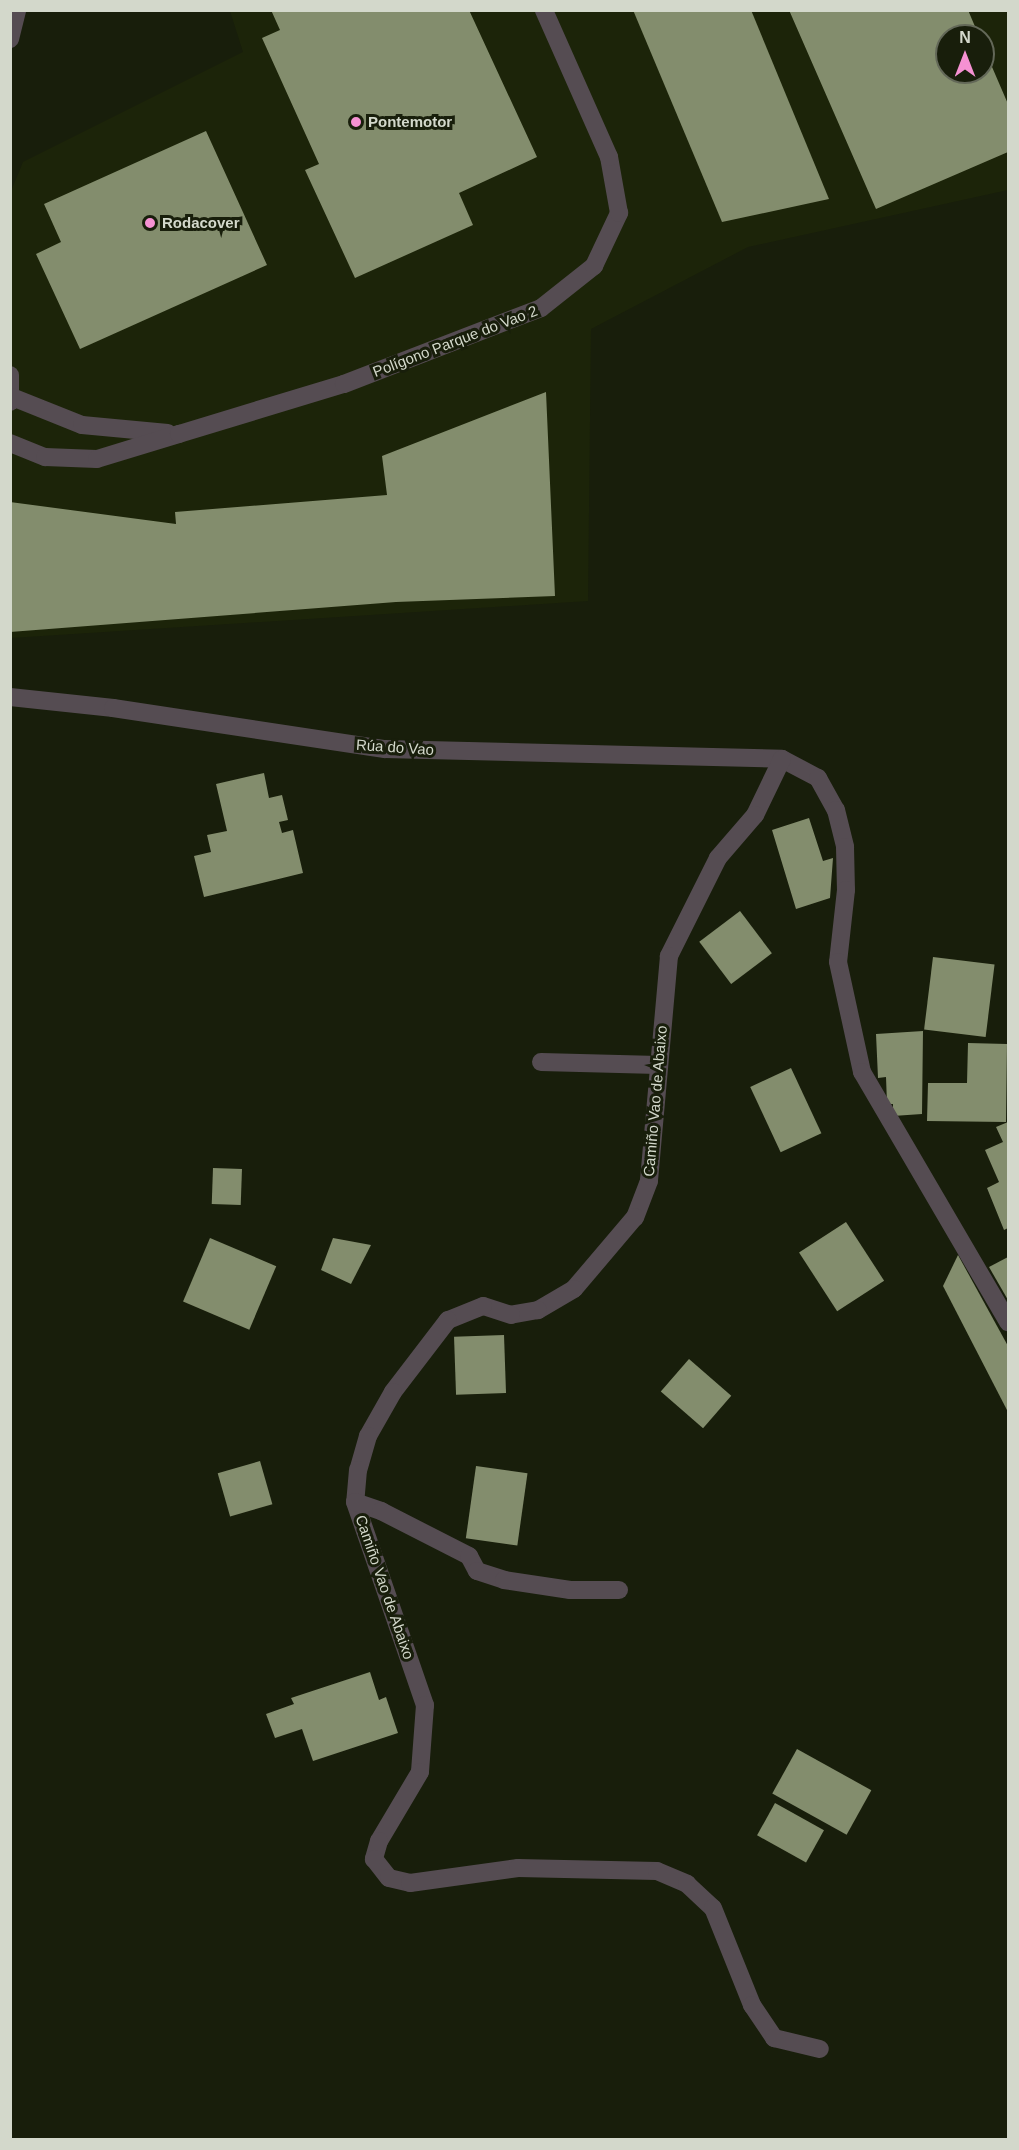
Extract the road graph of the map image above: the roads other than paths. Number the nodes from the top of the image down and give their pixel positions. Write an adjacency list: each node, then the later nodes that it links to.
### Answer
1 (17, 10): 3 (street)
2 (544, 10): 6 (street, Polígono Parque do Vao 2)
3 (10, 39)
4 (10, 375): 5 (street)
5 (11, 400): 6 (street)
6 (179, 434): 7 (street, Polígono Parque do Vao 2)
7 (10, 443)
8 (10, 697): 9 (street, Rúa do Vao)
9 (782, 759): 11 (street, Camiño Vao de Abaixo); 12 (street)
10 (541, 1062): 11 (street)
11 (658, 1065): 13 (street, Camiño Vao de Abaixo)
12 (1008, 1322)
13 (355, 1502): 14 (street); 15 (street, Camiño Vao de Abaixo)
14 (619, 1590)
15 (820, 2049)

